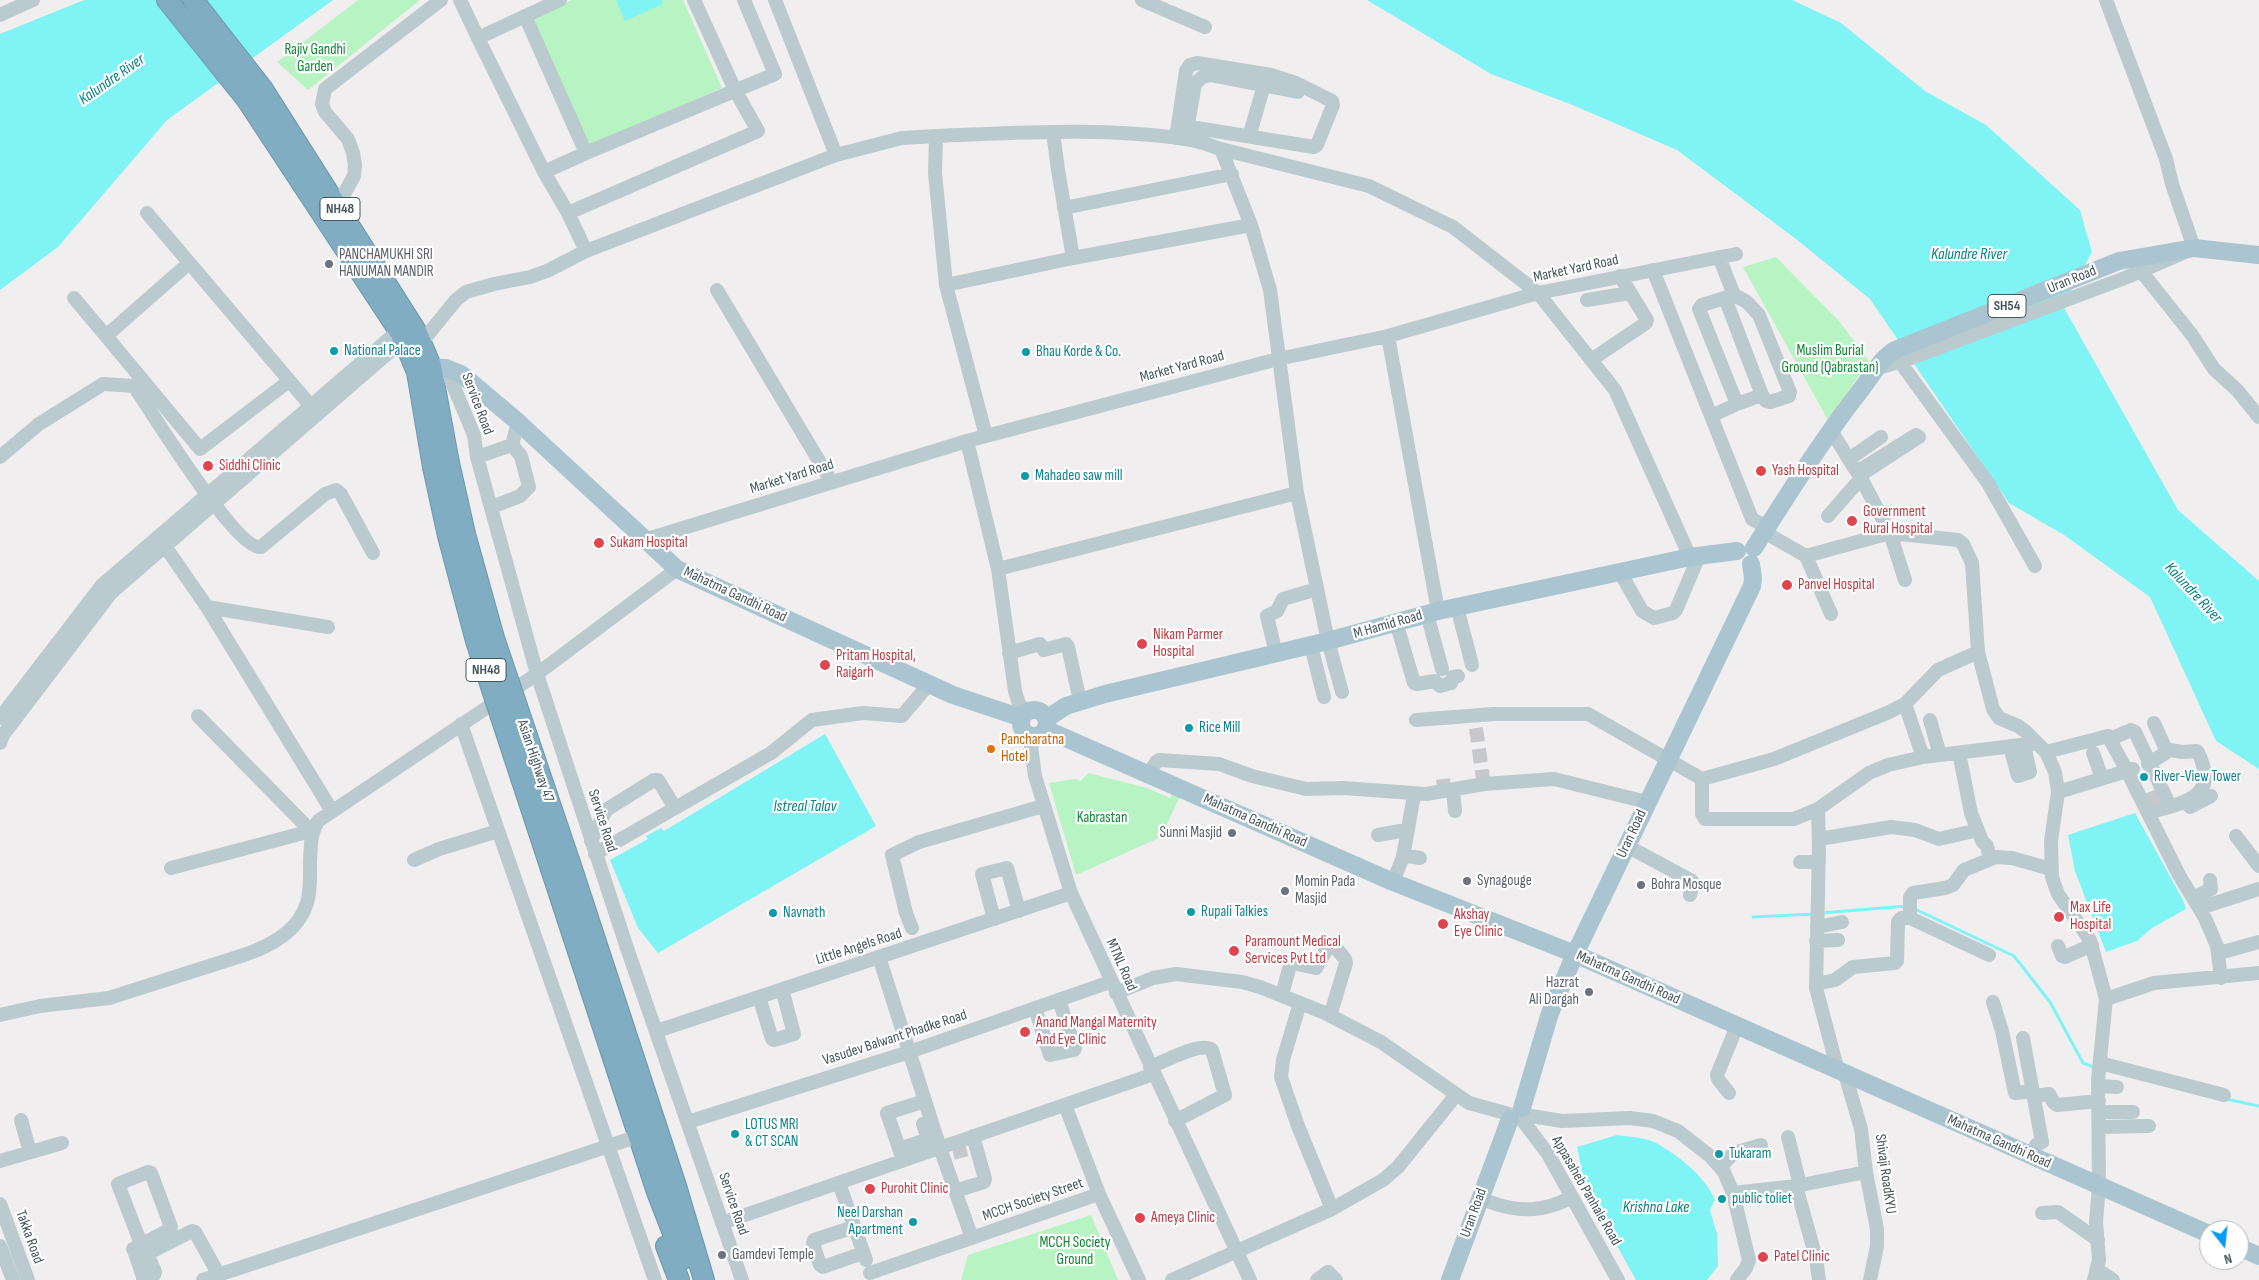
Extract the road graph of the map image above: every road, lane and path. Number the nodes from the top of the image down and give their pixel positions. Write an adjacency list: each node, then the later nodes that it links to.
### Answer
1 (33, 0): 12 (street)
2 (168, 0): 18 (highway, NH48)
3 (193, 0): 18 (highway, NH48)
4 (440, 0): 29 (street)
5 (460, 0): 15 (street)
6 (560, 0): 13 (street)
7 (694, 0): 17 (street)
8 (744, 0): 17 (street)
9 (775, 0): 26 (street)
10 (1142, 0): 14 (street)
11 (2106, 0): 34 (street)
12 (0, 15)
13 (525, 16): 15 (street); 25 (street)
14 (1205, 27)
15 (478, 38): 27 (street)
16 (1264, 85): 20 (street); 20 (street); 22 (street)
17 (735, 90): 25 (street); 32 (street)
18 (255, 94): 29 (highway, NH48); 51 (highway, NH48)
19 (1208, 122): 20 (street)
20 (1251, 130)
21 (1053, 132): 22 (street); 23 (street); 30 (street)
22 (1182, 132): 22 (street); 24 (street)
23 (936, 136): 26 (street); 44 (street)
24 (1221, 149): 28 (street); 46 (street)
25 (586, 153): 27 (street)
26 (836, 155): 35 (street)
27 (544, 172): 32 (street)
28 (1232, 174): 30 (street); 33 (street)
29 (338, 205): 51 (highway, NH48)
30 (1064, 208): 39 (street)
31 (147, 213): 40 (street)
32 (568, 213): 35 (street)
33 (1251, 225): 39 (street); 55 (street)
34 (2194, 248): 37 (main road, Uran Road / SH54); 42 (street, Uran Road / SH54); 54 (main road, Uran Road / SH54)
35 (586, 251): 51 (street)
36 (1736, 254): 38 (street, Market Yard Road)
37 (2259, 255)
38 (1718, 257): 41 (street, Market Yard Road); 48 (street)
39 (1073, 258): 44 (street)
40 (189, 263): 52 (street); 58 (street)
41 (1653, 270): 43 (street, Market Yard Road); 62 (street)
42 (2141, 271): 54 (street, Uran Road / SH54); 63 (street)
43 (1620, 276): 46 (street, Market Yard Road); 47 (street)
44 (946, 286): 66 (street)
45 (717, 290): 74 (street)
46 (1538, 293): 53 (street, Market Yard Road); 56 (street)
47 (1630, 293): 50 (street); 56 (street)
48 (1729, 296): 59 (street); 59 (street); 60 (street)
49 (74, 298): 52 (street)
50 (1587, 300)
51 (410, 333): 57 (highway, Asian Highway 47 / NH48); 61 (street)
52 (106, 336): 58 (street)
53 (1388, 336): 55 (street, Market Yard Road); 95 (street)
54 (1899, 358): 65 (main road, Uran Road / SH54); 87 (street)
55 (1278, 359): 66 (street, Market Yard Road); 75 (street)
56 (1591, 360): 86 (street)
57 (431, 367): 64 (main road, Mahatma Gandhi Road); 71 (street, Service Road); 161 (highway, Asian Highway 47 / NH48, bridge)
58 (288, 381): 61 (street)
59 (1762, 395): 60 (street)
60 (1737, 404): 62 (street)
61 (313, 410): 76 (street)
62 (1711, 416): 79 (street)
63 (2259, 417)
64 (518, 422): 69 (street); 81 (main road, Mahatma Gandhi Road)
65 (1830, 429): 72 (street); 79 (main road, Uran Road / SH54)
66 (986, 436): 68 (street, Market Yard Road)
67 (1881, 437): 72 (street)
68 (967, 441): 74 (street, Market Yard Road); 89 (street)
69 (512, 445): 71 (street); 77 (street)
70 (0, 457): 76 (street)
71 (477, 457): 77 (street, Service Road)
72 (1849, 459): 73 (street)
73 (1859, 476): 78 (street); 80 (street)
74 (831, 481): 81 (street, Market Yard Road)
75 (1297, 493): 89 (street); 92 (street)
76 (209, 500): 82 (street); 83 (street)
77 (492, 506): 106 (street, Service Road)
78 (1828, 516)
79 (1765, 530): 84 (main road, Uran Road / SH54); 85 (street)
80 (1890, 533): 85 (street); 91 (street); 101 (street)
81 (644, 540): 88 (main road, Mahatma Gandhi Road)
82 (161, 541): 93 (street); 115 (street); 121 (street)
83 (373, 553)
84 (1747, 555): 86 (main road, M Hamid Road); 129 (main road, Uran Road)
85 (1806, 556): 96 (street)
86 (1694, 557): 90 (main road, M Hamid Road); 90 (street)
87 (2035, 566)
88 (677, 569): 106 (street); 108 (main road, Mahatma Gandhi Road)
89 (998, 569): 102 (street)
90 (1620, 572): 94 (main road, M Hamid Road)
91 (1905, 580)
92 (1317, 589): 99 (street); 103 (street)
93 (207, 607): 98 (street); 144 (street)
94 (1457, 607): 95 (main road, M Hamid Road); 104 (street)
95 (1432, 612): 97 (main road, M Hamid Road); 105 (street)
96 (1831, 614)
97 (1396, 622): 99 (main road, M Hamid Road); 107 (street)
98 (328, 627)
99 (1328, 641): 100 (main road, M Hamid Road); 109 (street)
100 (1311, 646): 103 (main road, M Hamid Road); 110 (street)
101 (1978, 652): 112 (street); 123 (street)
102 (1009, 654): 111 (street); 113 (street)
103 (1276, 654): 111 (main road, M Hamid Road)
104 (1472, 665)
105 (1442, 669)
106 (537, 674): 119 (street); 154 (street, Service Road)
107 (1458, 676)
108 (929, 684): 113 (main road, Mahatma Gandhi Road); 142 (street)
109 (1342, 692)
110 (1324, 697)
111 (1080, 701): 120 (main road, M Hamid Road)
112 (1905, 704): 128 (street); 134 (street)
113 (1024, 715): 120 (main road)
114 (198, 716): 148 (street)
115 (0, 718)
116 (1416, 720): 129 (street)
117 (1930, 720): 127 (street)
118 (2154, 723): 124 (street)
119 (461, 724): 144 (street); 149 (street)
120 (1042, 728): 132 (main road, Mahatma Gandhi Road); 141 (street, MTNL Road)
121 (1, 737)
122 (2110, 739): 123 (street); 130 (street); 131 (street)
123 (2029, 747): 125 (street); 136 (street)
124 (2167, 752): 130 (street); 140 (street)
125 (1958, 753): 127 (street); 147 (street)
126 (2093, 753): 133 (street)
127 (1940, 755): 128 (street)
128 (1923, 757): 143 (street)
129 (1669, 759): 134 (street); 139 (main road, Uran Road)
130 (2148, 763): 140 (street)
131 (2130, 769): 133 (street); 140 (street)
132 (1150, 774): 137 (street); 166 (main road, Mahatma Gandhi Road)
133 (2102, 778): 136 (street)
134 (1702, 779): 143 (street)
135 (1447, 789): 137 (street); 139 (street); 145 (street)
136 (2058, 792): 164 (street)
137 (1414, 795): 146 (street)
138 (2211, 796): 140 (street)
139 (1647, 802): 153 (main road, Uran Road)
140 (2155, 804): 170 (street)
141 (1044, 806): 168 (street, MTNL Road); 174 (street)
142 (674, 808): 154 (street); 154 (street)
143 (1818, 809): 152 (street, Shivaji RoadKYU)
144 (332, 811): 148 (street)
145 (1455, 811)
146 (1406, 830): 150 (street); 155 (street)
147 (1978, 830): 152 (street); 157 (street)
148 (311, 831): 163 (street); 195 (street)
149 (498, 831): 158 (street); 225 (street)
150 (1378, 835)
151 (2236, 836): 162 (street)
152 (1819, 839): 160 (street, Shivaji RoadKYU)
153 (1627, 846): 169 (street); 180 (main road, Uran Road)
154 (593, 847): 198 (street, Service Road)
155 (1403, 854): 156 (street); 166 (street)
156 (1420, 858)
157 (1990, 859): 164 (street); 171 (street)
158 (414, 860)
159 (1800, 862): 160 (street)
160 (1819, 862): 173 (street, Shivaji RoadKYU)
161 (560, 866): 220 (highway, Asian Highway 47 / NH48); 236 (highway, Asian Highway 47 / NH48)
162 (2259, 866)
163 (171, 868)
164 (2051, 868): 177 (street)
165 (2210, 880): 170 (street)
166 (1394, 882): 180 (main road, Mahatma Gandhi Road)
167 (2259, 890): 170 (street)
168 (1071, 893): 182 (street, Little Angels Road); 186 (street, MTNL Road)
169 (1690, 895)
170 (2196, 903): 179 (street)
171 (1910, 916): 181 (street); 185 (street)
172 (1842, 922): 173 (street)
173 (1817, 923): 175 (street); 185 (street, Shivaji RoadKYU)
174 (912, 928)
175 (1838, 940)
176 (2259, 942): 179 (street)
177 (2092, 945): 178 (street); 190 (street)
178 (2058, 946)
179 (2219, 953): 184 (street)
180 (1575, 954): 197 (main road, Mahatma Gandhi Road); 214 (main road, Uran Road)
181 (1989, 955)
182 (879, 957): 187 (street, Little Angels Road); 200 (street, MCCH Society Street)
183 (2259, 972): 184 (street)
184 (2221, 978): 190 (street)
185 (1816, 984): 203 (street, Shivaji RoadKYU)
186 (1113, 988): 188 (street, Vasudev Balwant Phadke Road); 191 (street, Vasudev Balwant Phadke Road); 202 (street, MTNL Road)
187 (782, 989): 189 (street, Little Angels Road); 189 (street)
188 (1282, 996): 193 (street, Vasudev Balwant Phadke Road); 196 (street)
189 (759, 997): 198 (street, Little Angels Road)
190 (2106, 999): 201 (street)
191 (1059, 1000): 194 (street, Vasudev Balwant Phadke Road); 194 (street)
192 (1993, 1002): 207 (street)
193 (1300, 1003): 196 (street, Vasudev Balwant Phadke Road); 243 (street)
194 (1035, 1008): 200 (street, Vasudev Balwant Phadke Road)
195 (0, 1015)
196 (1330, 1016): 208 (street, Vasudev Balwant Phadke Road)
197 (1737, 1026): 203 (main road, Mahatma Gandhi Road); 206 (street)
198 (657, 1031): 217 (street, Service Road)
199 (2023, 1038): 207 (street)
200 (909, 1052): 210 (street, MCCH Society Street); 217 (street, Vasudev Balwant Phadke Road)
201 (2100, 1063): 204 (street); 209 (street)
202 (1152, 1071): 211 (street); 216 (street, MTNL Road); 216 (street)
203 (1841, 1073): 229 (main road, Mahatma Gandhi Road); 232 (street, Shivaji RoadKYU)
204 (2098, 1082): 205 (street); 212 (street)
205 (2117, 1087)
206 (1729, 1092)
207 (2033, 1094): 212 (street); 229 (street)
208 (1456, 1095): 214 (street, Vasudev Balwant Phadke Road); 243 (street)
209 (2224, 1095)
210 (921, 1105): 226 (street, MCCH Society Street); 228 (street)
211 (1064, 1105): 223 (street); 239 (street)
212 (2099, 1106): 213 (street); 219 (street)
213 (2133, 1112)
214 (1518, 1116): 231 (street, Vasudev Balwant Phadke Road); 240 (street, Appasaheb Panhale Road); 241 (main road, Uran Road); 274 (main road, Uran Road)
215 (21, 1120): 227 (street)
216 (1175, 1121): 253 (street, MTNL Road)
217 (688, 1122): 245 (street, Service Road)
218 (2149, 1126): 219 (street)
219 (2099, 1127): 235 (street)
220 (639, 1136): 225 (street); 236 (highway, Asian Highway 47 / NH48)
221 (1788, 1137): 234 (street)
222 (62, 1143): 227 (street)
223 (973, 1143): 226 (street); 237 (street)
224 (1761, 1145): 231 (street)
225 (608, 1146): 255 (street); 263 (street)
226 (942, 1151): 228 (street); 237 (street, MCCH Society Street)
227 (30, 1152): 230 (street)
228 (901, 1155): 233 (street)
229 (2030, 1156): 235 (main road, Mahatma Gandhi Road)
230 (0, 1161)
231 (1720, 1167): 238 (street, Vasudev Balwant Phadke Road)
232 (1866, 1172): 234 (street); 279 (street, Shivaji RoadKYU)
233 (838, 1183): 245 (street); 247 (street)
234 (1798, 1186): 238 (street); 278 (street)
235 (2099, 1186): 246 (main road, Mahatma Gandhi Road); 250 (street)
236 (666, 1189): 248 (highway, NH48); 264 (highway); 267 (highway)
237 (955, 1191): 249 (street, MCCH Society Street)
238 (1733, 1193): 277 (street, Vasudev Balwant Phadke Road)
239 (1099, 1194): 249 (street, MCCH Society Street); 269 (street, MCCH Society Street)
240 (1572, 1197): 241 (street); 276 (street, Appasaheb Panhale Road)
241 (1490, 1202): 275 (main road, Uran Road)
242 (0, 1204): 260 (street, Takka Road)
243 (1332, 1209): 253 (street)
244 (2042, 1214): 250 (street)
245 (722, 1223): 268 (street, Service Road)
246 (2199, 1230)
247 (855, 1231): 254 (street); 254 (street)
248 (682, 1237): 265 (highway, NH48); 266 (highway, NH48)
249 (972, 1238): 257 (street, MCCH Society Street)
250 (2098, 1240): 256 (street)
251 (0, 1246): 259 (street, Takka Road)
252 (140, 1251): 252 (street); 255 (street); 261 (street)
253 (1237, 1252): 258 (street); 271 (street, MTNL Road)
254 (859, 1255): 257 (street)
255 (219, 1275): 262 (street)
256 (2096, 1275): 280 (street)
257 (871, 1276)
258 (1188, 1277): 270 (street)
259 (12, 1280)
260 (28, 1280)
261 (144, 1280)
262 (203, 1280)
263 (655, 1280)
264 (679, 1280)
265 (690, 1280)
266 (704, 1280)
267 (715, 1280)
268 (742, 1280)
269 (1139, 1280)
270 (1172, 1280)
271 (1250, 1280)
272 (1317, 1280): 273 (street)
273 (1336, 1280)
274 (1450, 1280)
275 (1461, 1280)
276 (1618, 1280)
277 (1737, 1280)
278 (1819, 1280)
279 (1870, 1280)
280 (2112, 1280)

